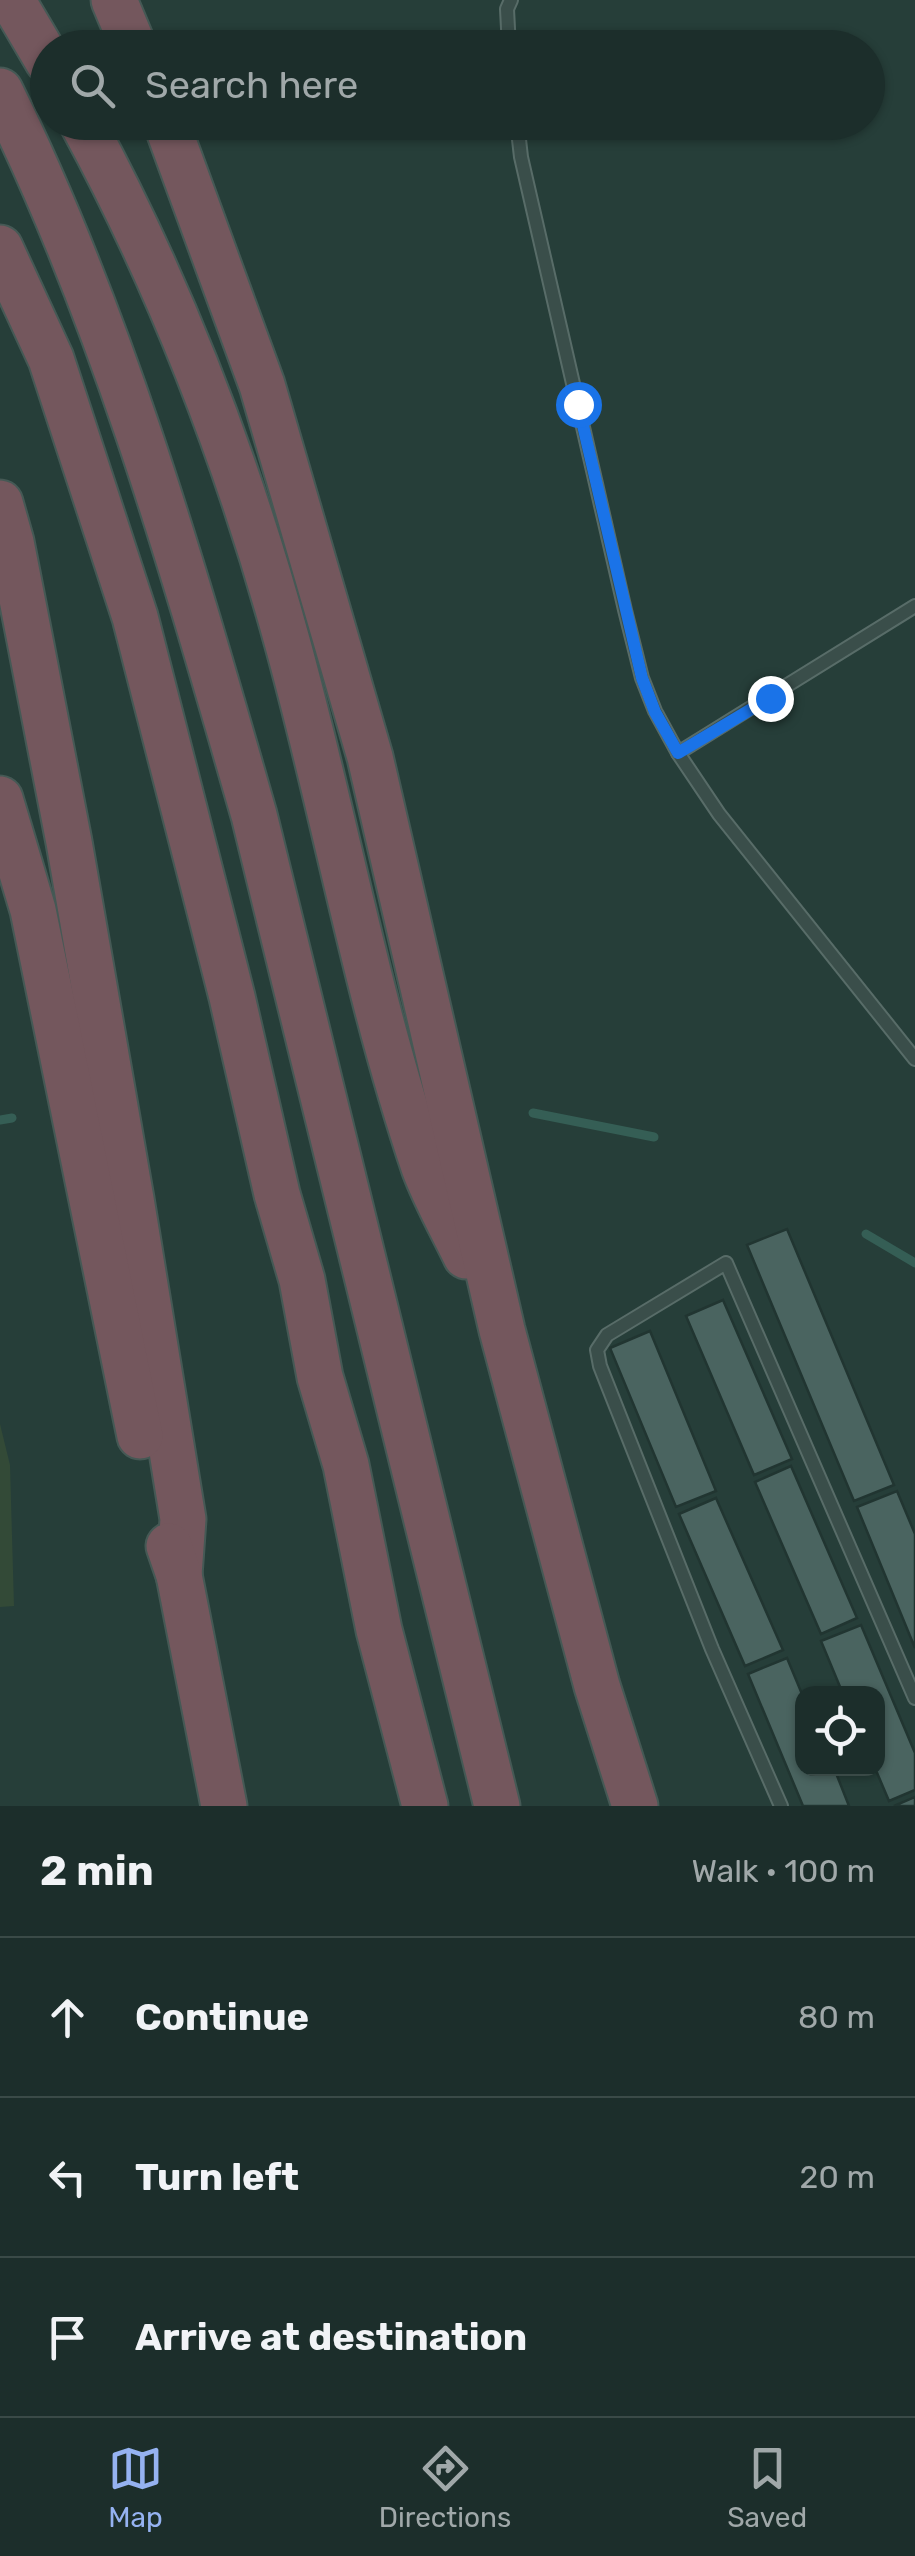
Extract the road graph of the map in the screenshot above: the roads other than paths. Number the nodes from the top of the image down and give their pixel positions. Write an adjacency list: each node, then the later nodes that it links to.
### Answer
1 (12, 0): 4 (highway)
2 (114, 0): 5 (highway)
3 (511, 0): 6 (lane)
4 (30, 30)
5 (126, 30)
6 (508, 30)
7 (0, 91): 22 (highway)
8 (91, 140): 17 (highway)
9 (173, 140): 17 (highway)
10 (519, 140): 14 (lane)
11 (0, 248): 21 (highway)
12 (0, 503): 18 (highway)
13 (915, 606): 14 (lane)
14 (678, 753): 16 (lane)
15 (0, 799): 18 (highway)
16 (915, 1059)
17 (502, 1330): 23 (highway)
18 (180, 1575): 20 (highway)
19 (915, 1698): 24 (lane)
20 (224, 1806)
21 (425, 1806)
22 (496, 1806)
23 (634, 1806)
24 (781, 1806)

